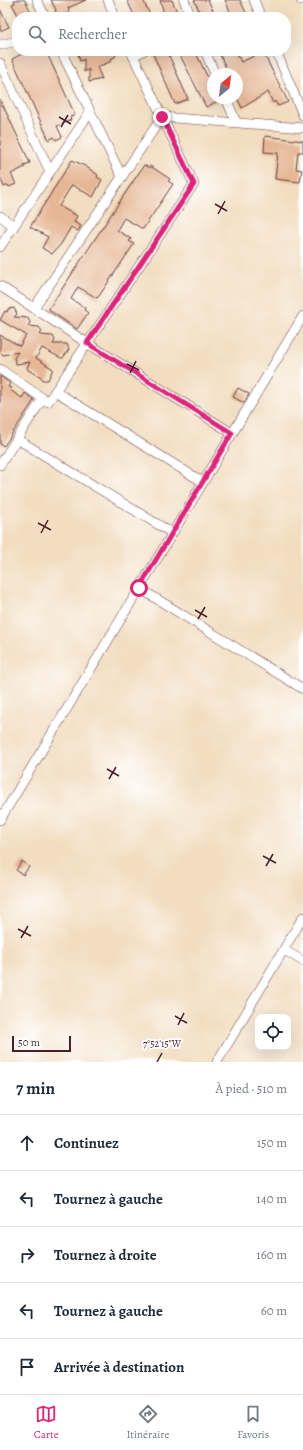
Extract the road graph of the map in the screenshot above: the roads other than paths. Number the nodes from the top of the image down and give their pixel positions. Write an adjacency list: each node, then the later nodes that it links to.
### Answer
1 (37, 0): 5 (street)
2 (108, 0): 6 (street)
3 (184, 0): 7 (street)
4 (254, 0): 8 (street)
5 (43, 12)
6 (111, 12)
7 (188, 12)
8 (259, 12)
9 (12, 42): 10 (street)
10 (0, 45)
11 (63, 56): 18 (street)
12 (133, 56): 20 (street)
13 (207, 56): 16 (street)
14 (278, 56): 19 (street)
15 (0, 63): 23 (street)
16 (212, 68)
17 (228, 104): 21 (street)
18 (90, 112): 23 (street); 24 (street)
19 (303, 115)
20 (162, 117): 21 (street); 24 (street); 31 (street)
21 (236, 122): 22 (street)
22 (303, 128)
23 (50, 172): 26 (street)
24 (122, 177): 29 (street)
25 (1, 216): 26 (street)
26 (14, 226): 27 (street)
27 (0, 247)
28 (0, 286): 29 (street)
29 (34, 308): 31 (street)
30 (303, 316): 35 (street)
31 (87, 343): 33 (street); 35 (street)
32 (0, 370): 34 (street)
33 (55, 391): 34 (street); 38 (street)
34 (43, 398): 36 (street)
35 (232, 433): 38 (street)
36 (17, 439): 37 (street); 39 (street)
37 (0, 465)
38 (203, 482): 39 (street)
39 (172, 533): 40 (street)
40 (139, 588): 41 (street); 42 (street)
41 (303, 689)
42 (0, 820)
43 (303, 917): 44 (street)
44 (284, 950): 45 (street); 46 (street)
45 (303, 961)
46 (217, 1062)

